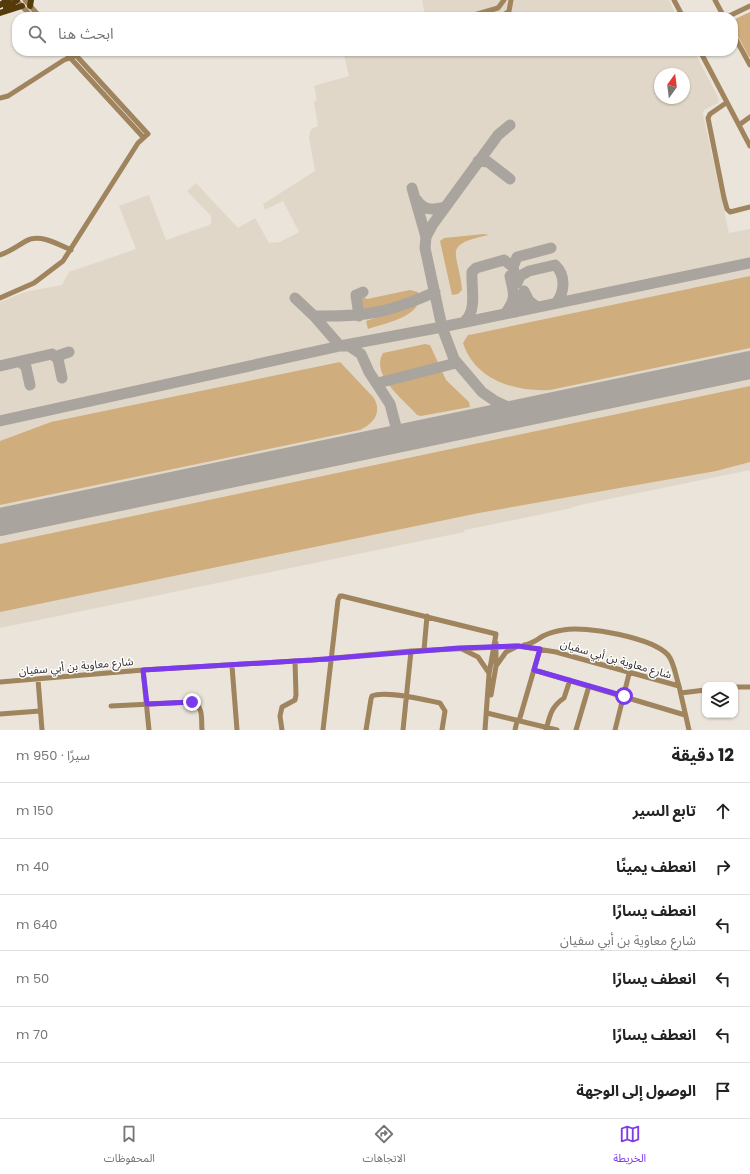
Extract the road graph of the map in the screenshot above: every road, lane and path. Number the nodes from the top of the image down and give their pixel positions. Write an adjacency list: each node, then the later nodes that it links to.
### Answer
1 (8, 0): 8 (main road)
2 (504, 0): 13 (street)
3 (511, 0): 14 (street)
4 (674, 0): 15 (street)
5 (715, 0): 16 (street)
6 (20, 1): 7 (street); 10 (main road); 11 (street)
7 (30, 3): 12 (street)
8 (0, 5)
9 (750, 6): 17 (street)
10 (0, 12)
11 (28, 12)
12 (36, 12)
13 (484, 12)
14 (508, 12)
15 (680, 12)
16 (721, 12)
17 (737, 12)
18 (738, 43): 22 (street)
19 (68, 56): 23 (street)
20 (72, 56): 29 (street)
21 (702, 56): 24 (street)
22 (750, 63)
23 (0, 98)
24 (726, 103): 26 (street); 28 (street)
25 (750, 117): 26 (street)
26 (739, 125): 27 (street)
27 (750, 146)
28 (750, 207)
29 (71, 250): 30 (street); 31 (street)
30 (0, 255)
31 (0, 298)
32 (427, 616): 33 (street); 37 (street); 39 (street)
33 (495, 646): 34 (street, شارع معاوية بن أبي سفيان); 35 (street, شارع معاوية بن أبي سفيان); 42 (street); 45 (street)
34 (518, 646): 36 (street, شارع معاوية بن أبي سفيان); 42 (street); 51 (street)
35 (459, 648): 37 (street, شارع معاوية بن أبي سفيان); 45 (street)
36 (540, 649): 44 (street); 46 (street, شارع معاوية بن أبي سفيان)
37 (424, 650): 38 (street, شارع معاوية بن أبي سفيان)
38 (411, 651): 39 (street, شارع معاوية بن أبي سفيان); 57 (street)
39 (330, 659): 40 (street, شارع معاوية بن أبي سفيان); 72 (street)
40 (295, 662): 41 (street, شارع معاوية بن أبي سفيان); 71 (street)
41 (232, 666): 43 (street, شارع معاوية بن أبي سفيان); 70 (street)
42 (496, 666): 59 (street)
43 (143, 670): 47 (street, شارع معاوية بن أبي سفيان); 58 (street)
44 (534, 670): 48 (street); 65 (street)
45 (490, 674): 59 (street)
46 (629, 674): 51 (street, شارع معاوية بن أبي سفيان); 56 (street)
47 (38, 679): 49 (street, شارع معاوية بن أبي سفيان); 61 (street)
48 (570, 680): 50 (street); 66 (street)
49 (0, 682)
50 (589, 686): 56 (street); 79 (street)
51 (679, 686): 55 (street, شارع معاوية بن أبي سفيان)
52 (738, 687): 53 (street)
53 (750, 688)
54 (702, 690): 55 (street)
55 (681, 693): 64 (street, شارع معاوية بن أبي سفيان)
56 (624, 696): 64 (street); 80 (street)
57 (408, 697): 73 (street); 74 (street); 75 (street)
58 (147, 704): 60 (street); 68 (street); 69 (street)
59 (488, 705): 62 (street)
60 (111, 706)
61 (40, 711): 63 (street); 67 (street)
62 (487, 713): 65 (street); 76 (street)
63 (0, 714)
64 (685, 715): 81 (street, شارع معاوية بن أبي سفيان)
65 (518, 721): 66 (street); 77 (street)
66 (546, 729): 78 (street)
67 (42, 730)
68 (149, 730)
69 (202, 730)
70 (237, 730)
71 (282, 730)
72 (323, 730)
73 (366, 730)
74 (403, 730)
75 (442, 730)
76 (485, 730)
77 (515, 730)
78 (557, 730)
79 (576, 730)
80 (615, 730)
81 (689, 730)

